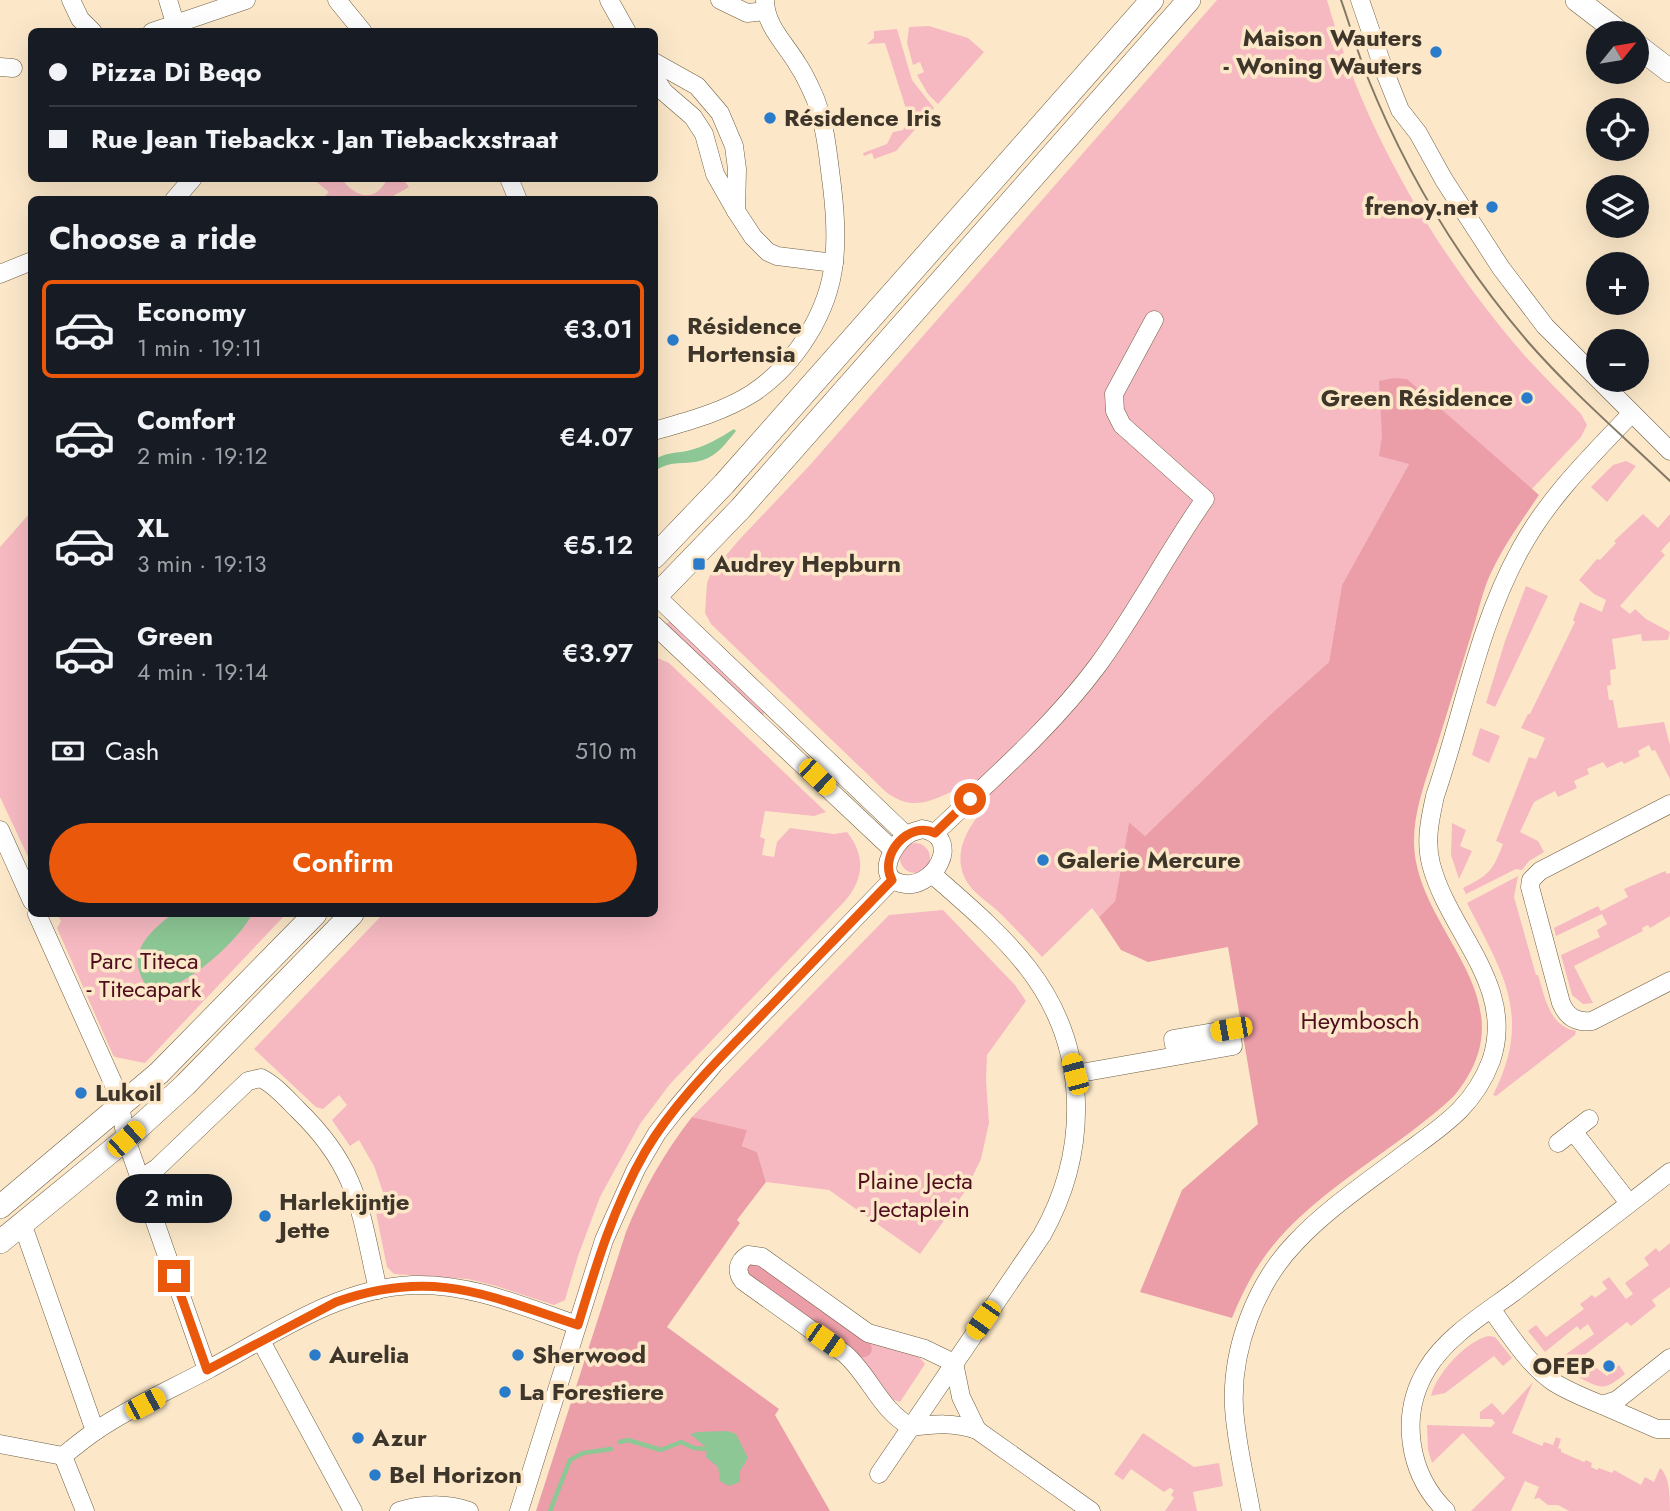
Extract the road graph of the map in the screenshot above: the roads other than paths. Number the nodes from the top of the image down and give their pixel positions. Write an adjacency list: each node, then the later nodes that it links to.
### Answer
1 (71, 0): 14 (street)
2 (168, 0): 13 (street)
3 (246, 0): 13 (street)
4 (337, 0): 16 (street)
5 (609, 0): 17 (street)
6 (720, 0): 11 (street)
7 (1152, 0): 32 (main road)
8 (1189, 0): 33 (main road)
9 (1360, 0): 29 (street)
10 (1577, 0): 12 (main road)
11 (765, 5): 26 (street)
12 (1604, 21)
13 (175, 23): 15 (street)
14 (89, 28)
15 (162, 28)
16 (360, 28)
17 (625, 28)
18 (1649, 56): 20 (main road)
19 (658, 64): 24 (street)
20 (1670, 71)
21 (658, 83): 24 (street)
22 (190, 182): 23 (street)
23 (177, 196)
24 (736, 211): 26 (street)
25 (28, 263): 27 (street)
26 (834, 263): 30 (street)
27 (0, 274)
28 (1154, 320): 38 (street)
29 (1631, 414): 31 (street); 82 (street)
30 (658, 430)
31 (1670, 451)
32 (658, 553)
33 (658, 593)
34 (658, 599): 39 (street)
35 (658, 629): 40 (street)
36 (1670, 804): 47 (street)
37 (0, 830): 43 (street)
38 (935, 833): 39 (street); 41 (street)
39 (906, 835): 40 (street)
40 (893, 850): 42 (street)
41 (932, 874): 42 (street); 49 (street)
42 (892, 880): 63 (street)
43 (28, 892)
44 (38, 917): 50 (street)
45 (312, 917): 50 (main road)
46 (349, 917): 53 (main road)
47 (1670, 981)
48 (1176, 1055): 49 (street)
49 (1075, 1074): 66 (street)
50 (121, 1106): 53 (street); 58 (main road)
51 (1589, 1119): 52 (street)
52 (1573, 1131): 54 (street); 57 (street)
53 (126, 1139): 56 (street); 59 (main road)
54 (1558, 1143)
55 (1670, 1172): 57 (street)
56 (140, 1179): 61 (street); 67 (street)
57 (1629, 1203): 62 (street)
58 (0, 1207)
59 (22, 1223): 60 (main road); 72 (street)
60 (0, 1242)
61 (378, 1290): 63 (street); 64 (street)
62 (1491, 1309): 68 (street); 83 (street)
63 (578, 1325): 80 (street)
64 (261, 1341): 67 (street); 77 (street)
65 (1670, 1359): 68 (street)
66 (954, 1363): 69 (street); 69 (street); 71 (street)
67 (207, 1370): 72 (street)
68 (1602, 1405): 70 (street)
69 (911, 1427): 71 (street); 75 (street)
70 (1670, 1429)
71 (977, 1430): 81 (street)
72 (95, 1431): 74 (street)
73 (0, 1444): 74 (street)
74 (63, 1456): 76 (street)
75 (879, 1474)
76 (85, 1511)
77 (353, 1511)
78 (399, 1511): 79 (street)
79 (469, 1511)
80 (519, 1511)
81 (1091, 1511)
82 (1251, 1511)
83 (1446, 1511)

